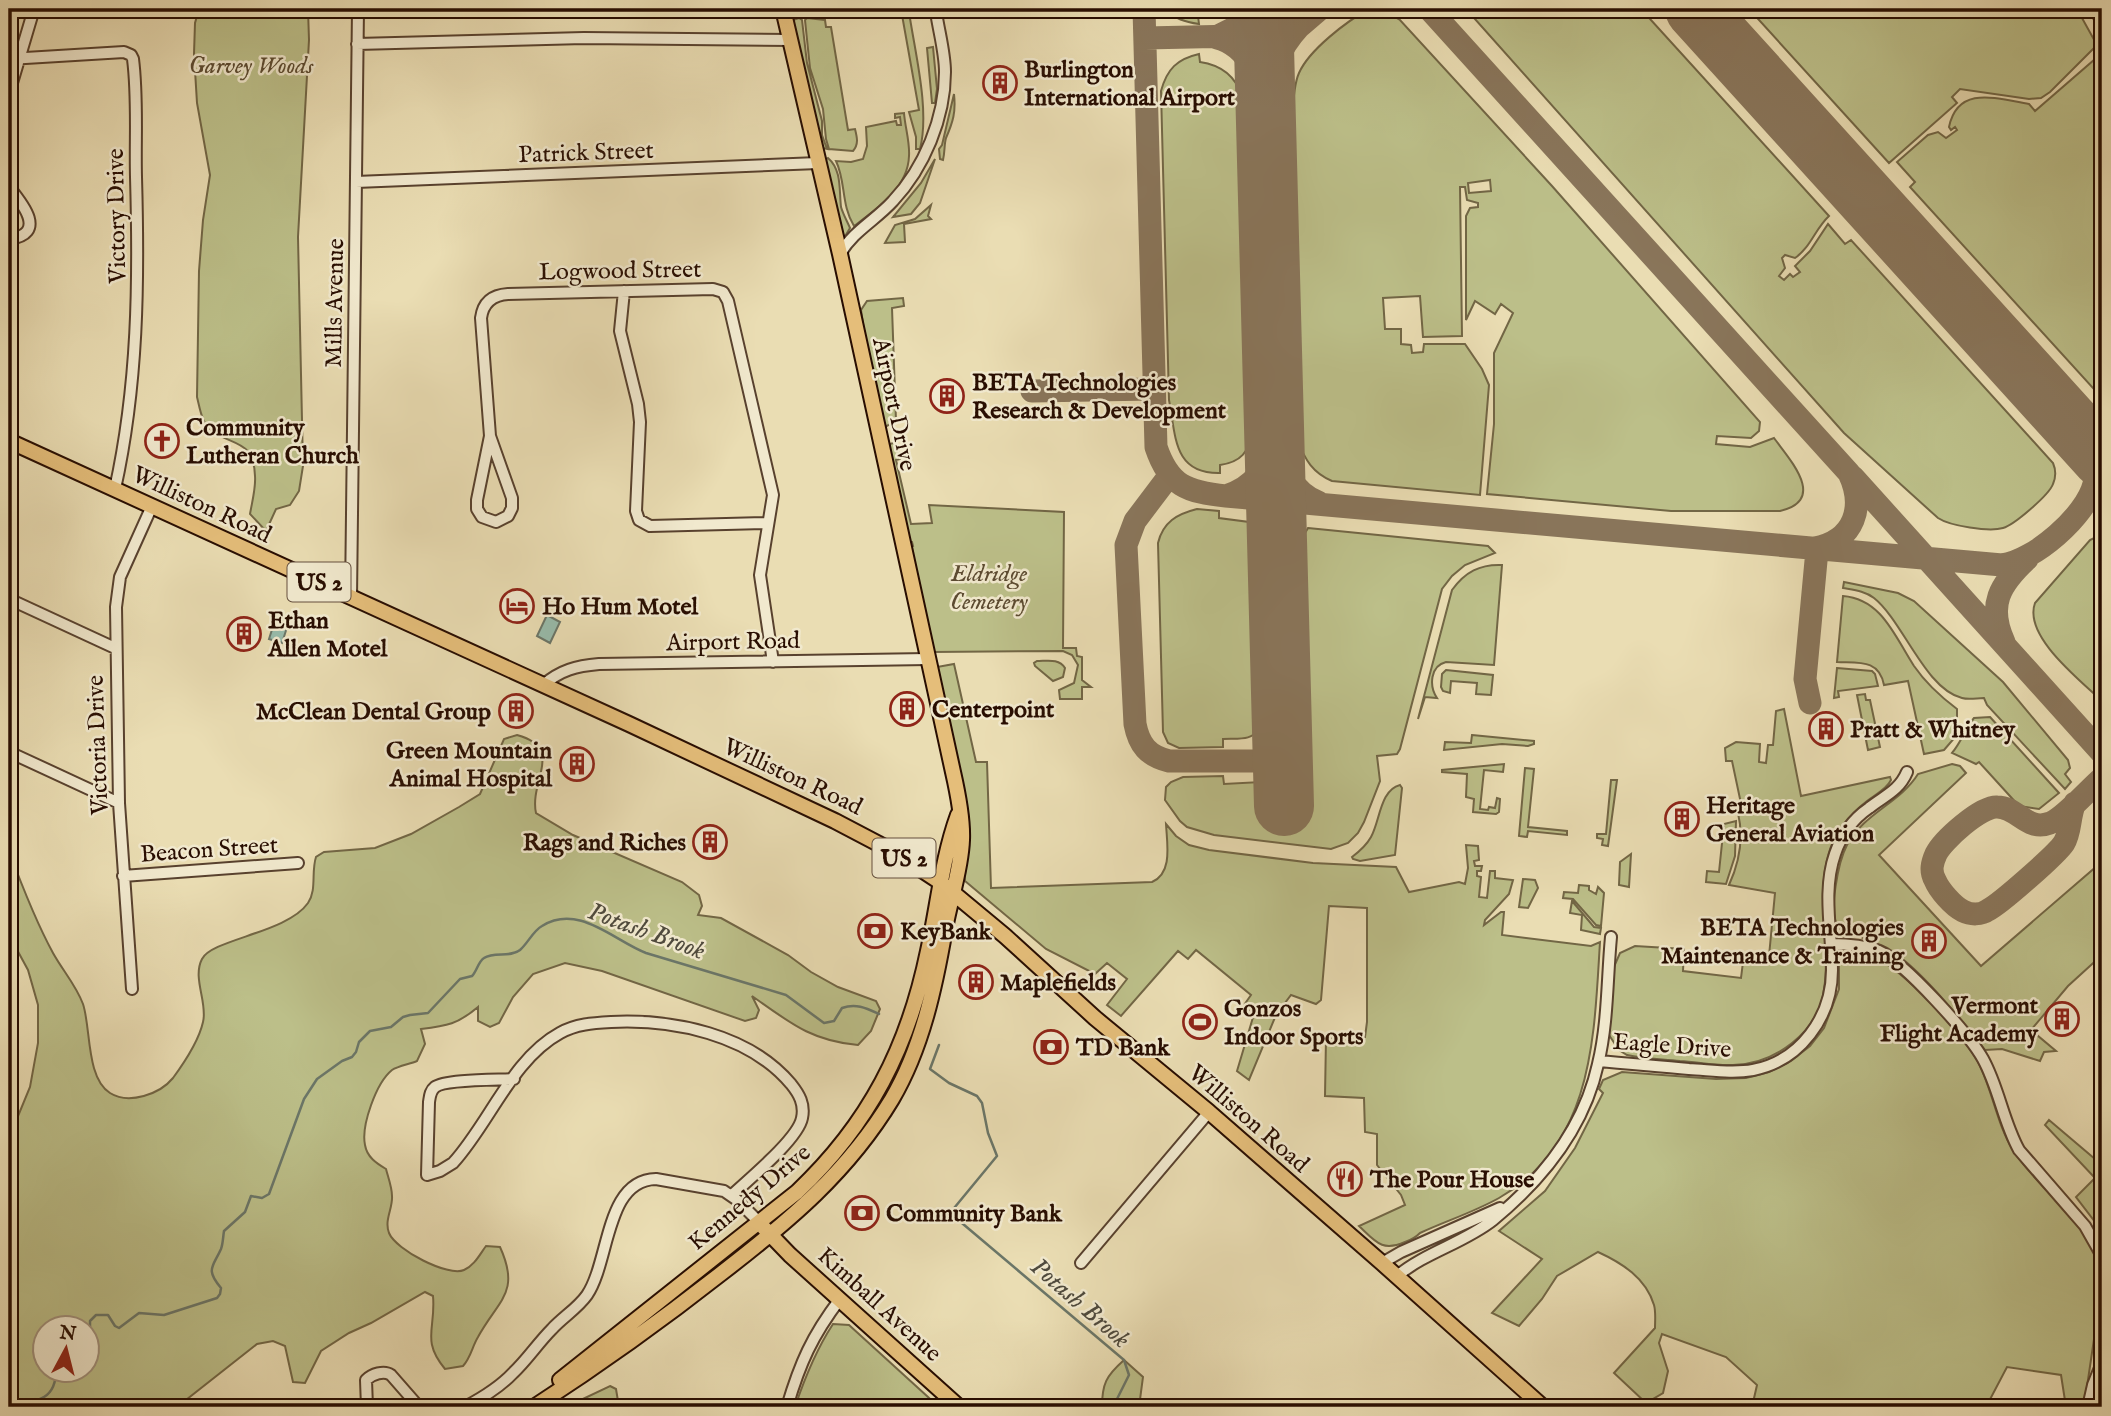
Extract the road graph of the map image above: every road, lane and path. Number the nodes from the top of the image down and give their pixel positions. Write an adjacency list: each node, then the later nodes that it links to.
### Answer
1 (34, 9): 7 (street)
2 (358, 9): 6 (street, Mills Avenue)
3 (783, 9): 5 (main road, Airport Drive)
4 (936, 12): 13 (street)
5 (791, 40): 6 (street); 9 (main road, Airport Drive)
6 (357, 44): 10 (street, Mills Avenue)
7 (13, 60): 8 (street); 17 (street, Victory Drive)
8 (9, 93)
9 (818, 163): 10 (street, Patrick Street); 13 (main road, Airport Drive)
10 (356, 182): 20 (street, Mills Avenue)
11 (9, 187): 12 (street)
12 (9, 239)
13 (839, 254): 23 (main road, Airport Drive)
14 (624, 291): 15 (street, Logwood Street); 19 (street, Logwood Street); 19 (street)
15 (490, 436): 15 (street, Logwood Street)
16 (9, 441): 17 (main road, Williston Road / US 2)
17 (115, 489): 18 (main road, Williston Road / US 2)
18 (152, 506): 20 (main road, Williston Road / US 2); 22 (street, Victoria Drive)
19 (768, 523): 24 (street, Logwood Street)
20 (351, 597): 25 (main road, Williston Road / US 2)
21 (9, 599): 22 (street)
22 (115, 648): 28 (street, Victoria Drive)
23 (928, 659): 24 (street, Airport Road); 31 (main road, Airport Drive)
24 (773, 662): 25 (street, Airport Road)
25 (543, 685): 31 (main road, Williston Road / US 2)
26 (9, 752): 28 (street)
27 (1907, 772): 33 (street, Eagle Drive)
28 (119, 803): 30 (street, Victoria Drive)
29 (298, 863): 30 (street, Beacon Street)
30 (123, 876): 35 (street, Victoria Drive)
31 (946, 886): 34 (main road, Kennedy Drive); 36 (main road, Kennedy Drive); 39 (main road, Williston Road / US 2)
32 (1611, 937): 37 (street)
33 (1831, 944): 37 (street, Eagle Drive); 44 (street)
34 (920, 985): 36 (main road); 42 (main road, Kennedy Drive)
35 (132, 989)
36 (930, 1002): 43 (main road, Kennedy Drive)
37 (1599, 1061): 41 (street)
38 (514, 1079): 38 (street); 40 (street)
39 (1209, 1112): 45 (street); 46 (main road, Williston Road / US 2)
40 (732, 1195): 42 (street); 52 (street)
41 (1509, 1204): 46 (street); 47 (street)
42 (760, 1223): 43 (main road, Kimball Avenue); 53 (main road, Kennedy Drive)
43 (771, 1236): 48 (main road, Kimball Avenue); 54 (main road, Kennedy Drive)
44 (2102, 1256)
45 (1081, 1263)
46 (1382, 1263): 47 (main road, Williston Road / US 2)
47 (1397, 1276): 57 (main road, Williston Road / US 2)
48 (840, 1298): 55 (street); 56 (main road, Kimball Avenue)
49 (2102, 1363): 58 (street)
50 (367, 1407): 51 (street)
51 (419, 1407)
52 (465, 1407)
53 (527, 1407)
54 (534, 1407)
55 (787, 1407)
56 (959, 1407)
57 (1543, 1407)
58 (2088, 1407)

